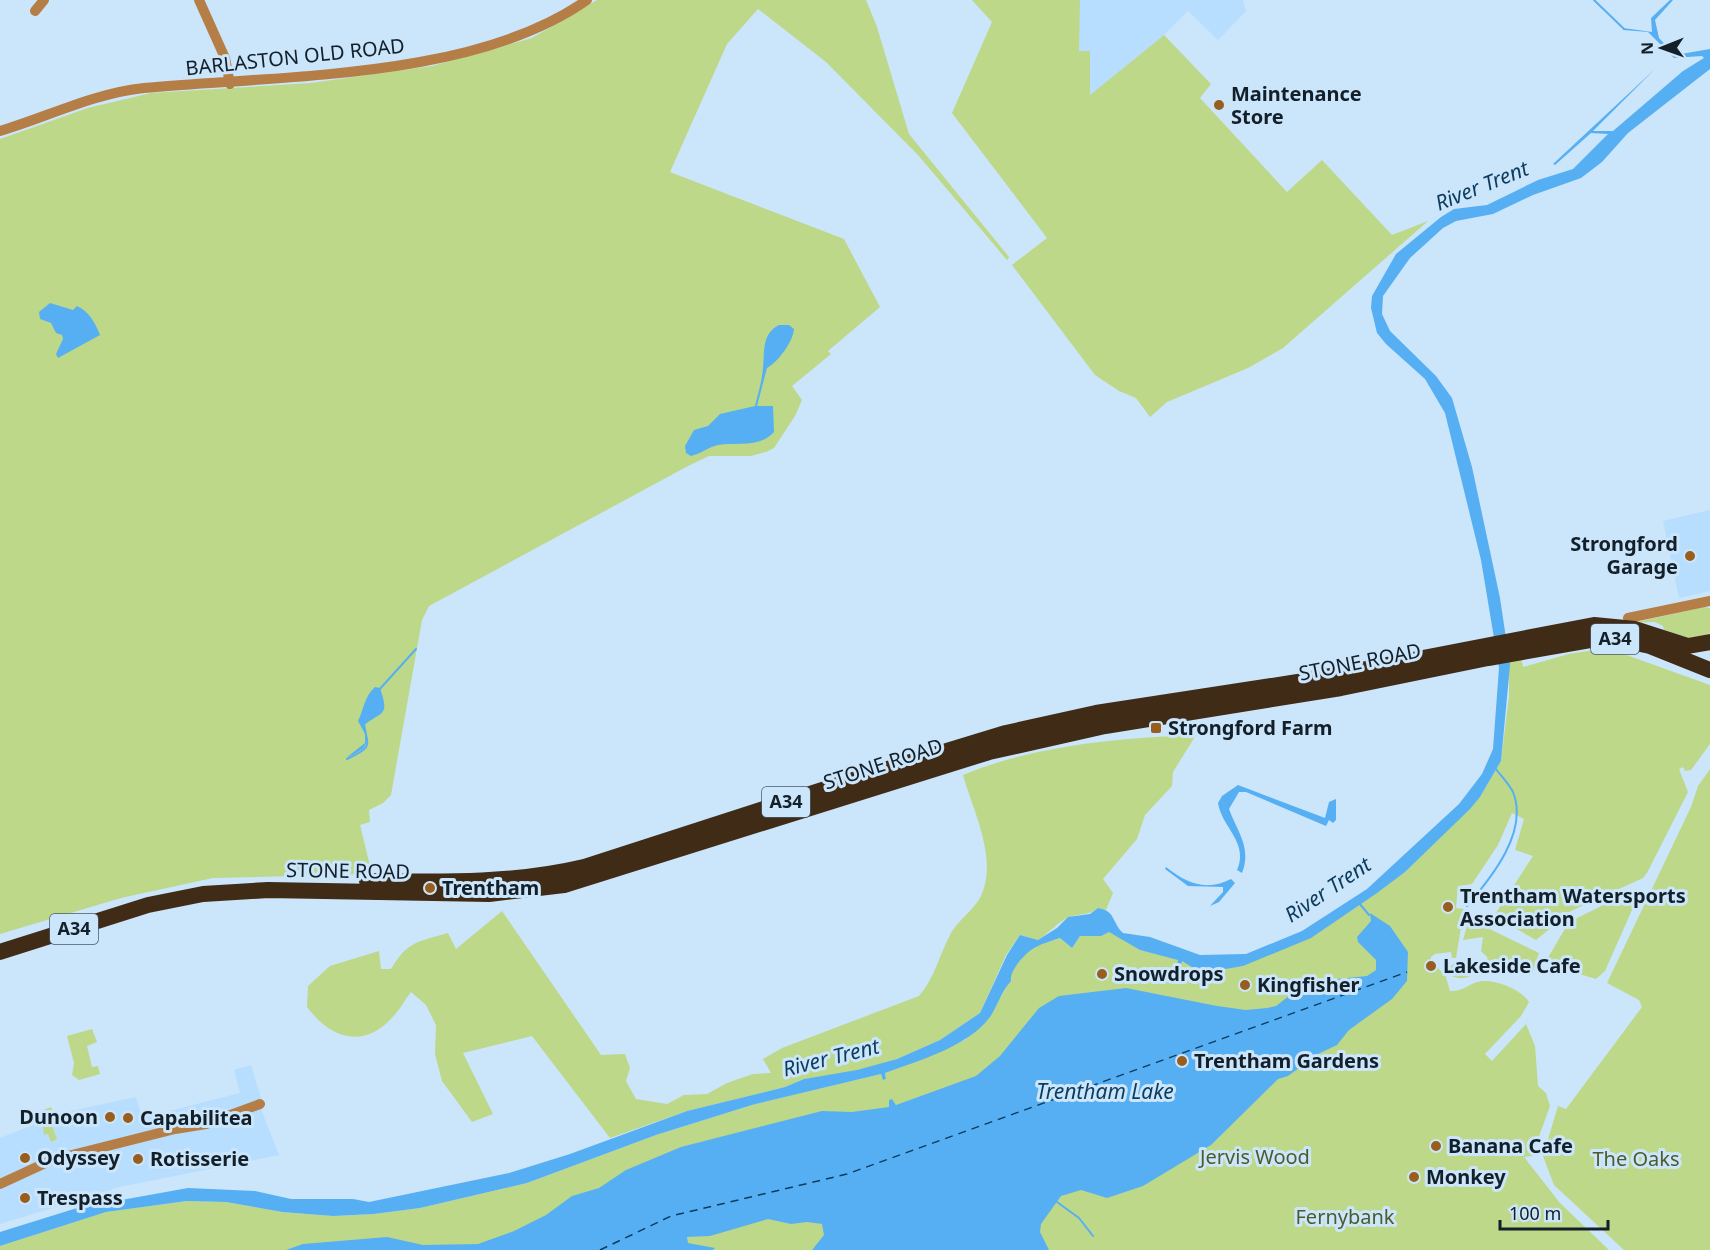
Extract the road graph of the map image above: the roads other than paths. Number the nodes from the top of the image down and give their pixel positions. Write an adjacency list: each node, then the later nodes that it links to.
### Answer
1 (43, 0): 4 (street)
2 (199, 0): 5 (street)
3 (587, 0): 5 (street, BARLASTON OLD ROAD)
4 (35, 10)
5 (230, 84): 6 (street, BARLASTON OLD ROAD)
6 (0, 131)
7 (1710, 601): 8 (street)
8 (1628, 618)
9 (1710, 642): 10 (highway, STONE ROAD / A34)
10 (1515, 646): 11 (highway, STONE ROAD / A34); 12 (highway, STONE ROAD / A34)
11 (1487, 651): 13 (highway, STONE ROAD / A34); 14 (highway, STONE ROAD / A34)
12 (1710, 670)
13 (0, 942)
14 (0, 952)
15 (260, 1104): 16 (street)
16 (0, 1184)

